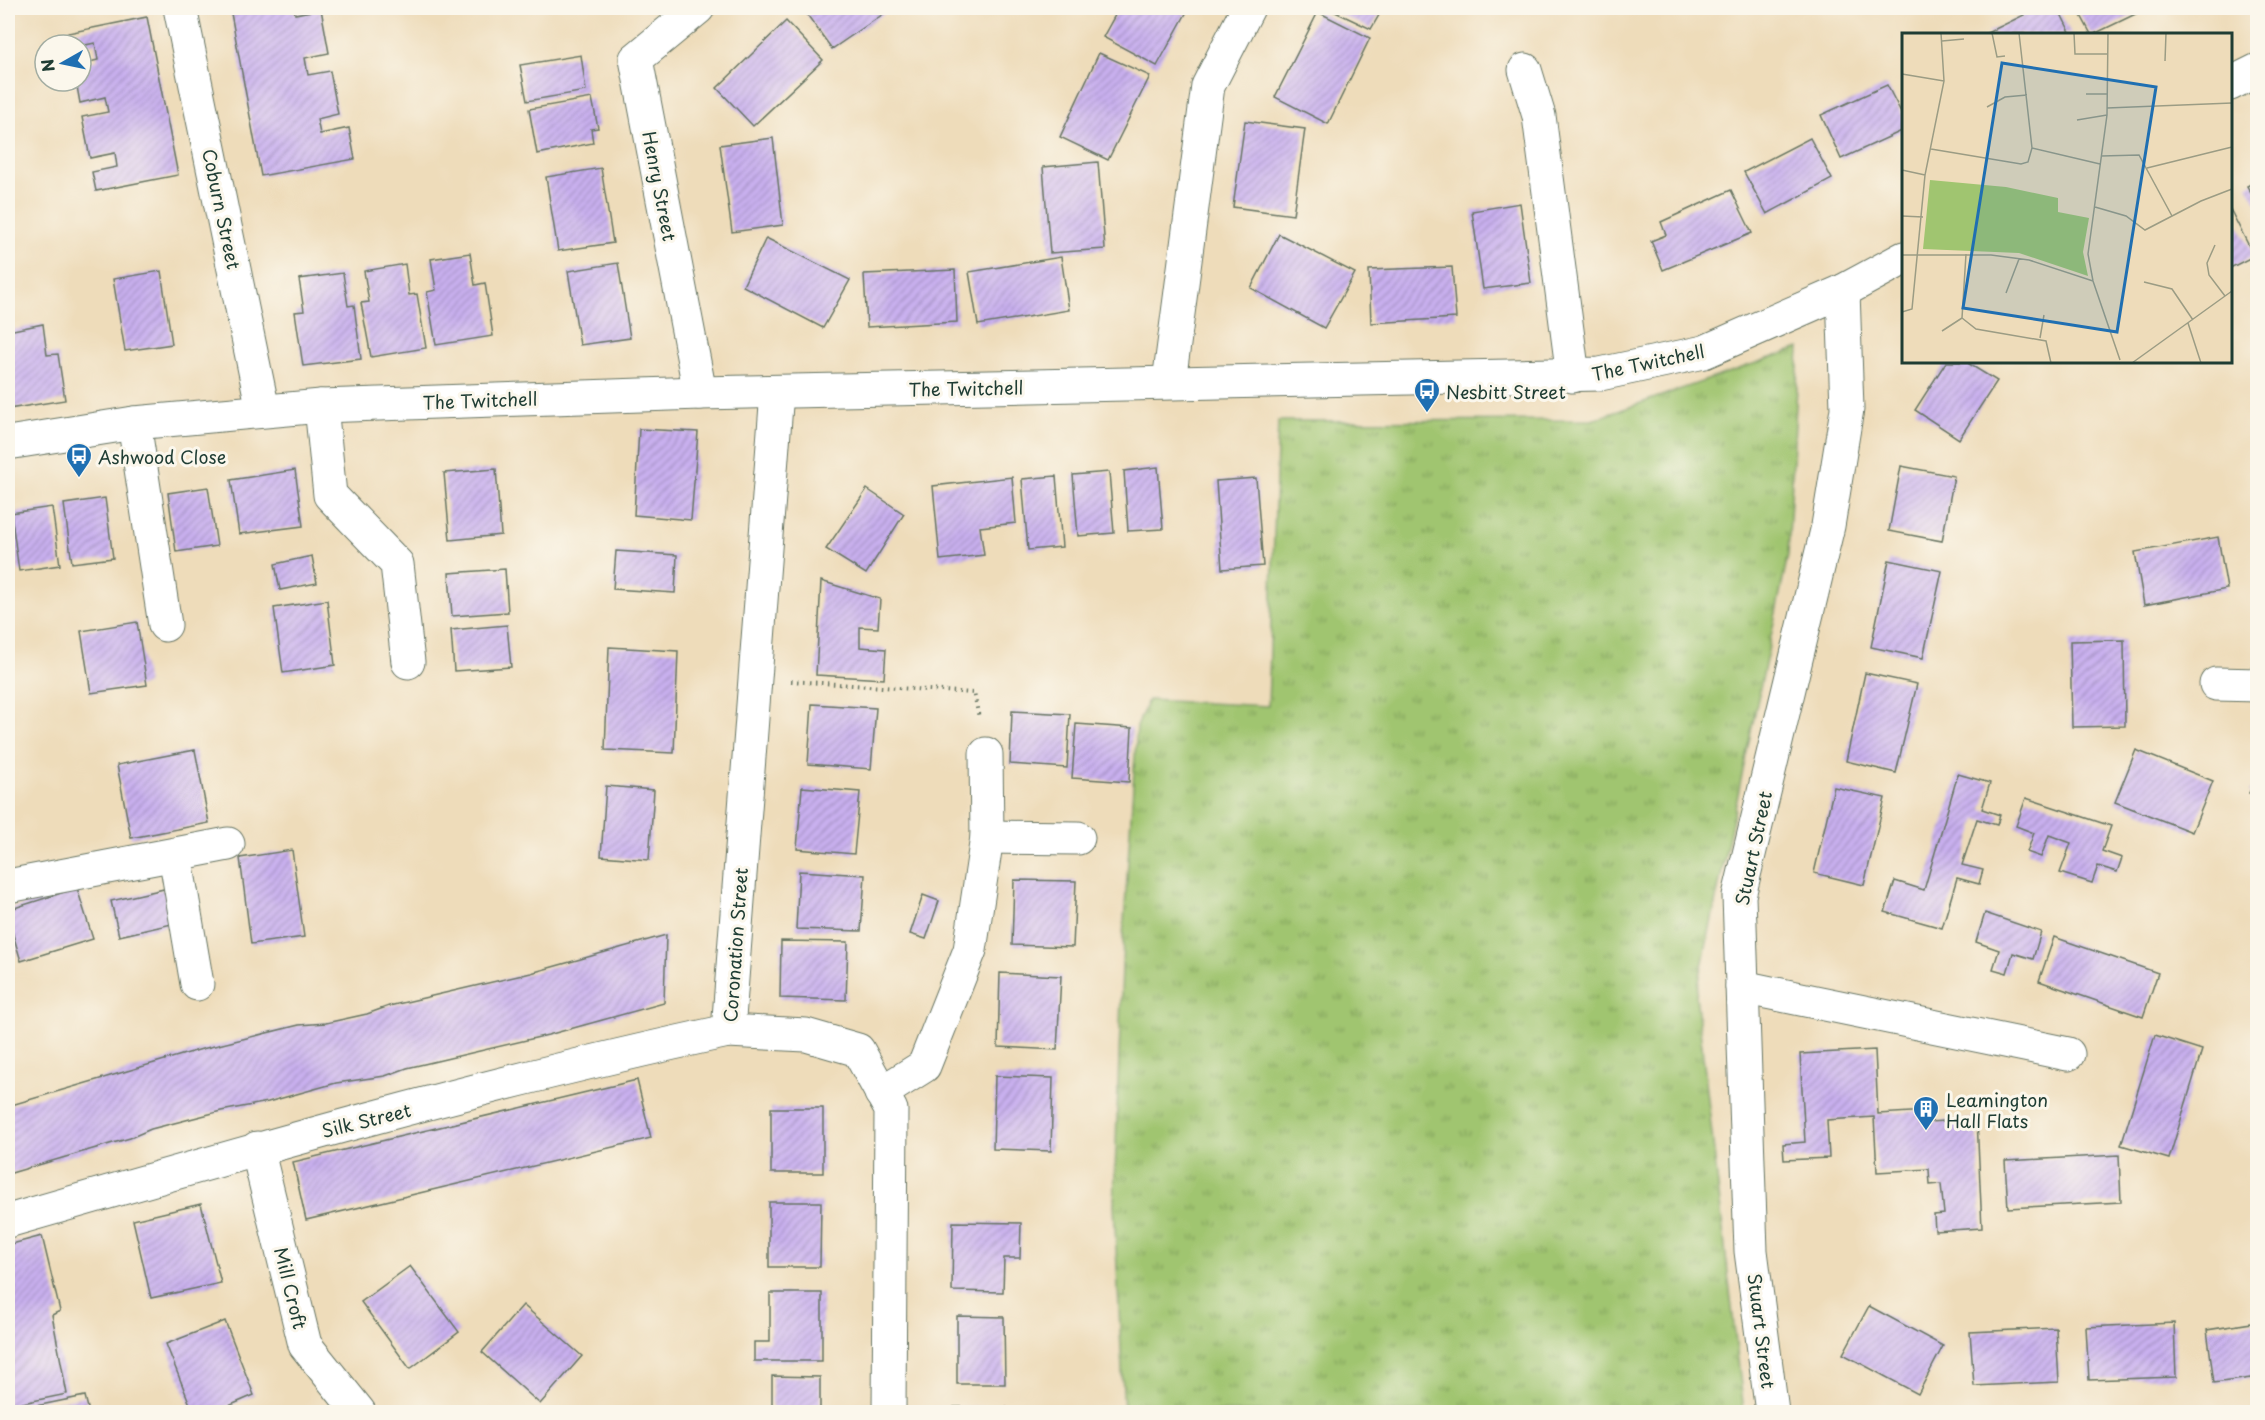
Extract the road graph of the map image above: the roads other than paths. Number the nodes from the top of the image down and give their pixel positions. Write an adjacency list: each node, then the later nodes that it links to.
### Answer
1 (180, 8): 14 (street, Coburn Street)
2 (698, 8): 12 (street, Henry Street)
3 (1248, 8): 10 (street)
4 (1525, 70): 9 (street)
5 (2258, 70): 6 (street)
6 (2232, 83)
7 (1902, 259): 8 (street, The Twitchell)
8 (1843, 291): 9 (street, The Twitchell); 28 (street, Stuart Street)
9 (1573, 376): 10 (street, The Twitchell)
10 (1168, 382): 11 (street, The Twitchell)
11 (777, 392): 12 (street, The Twitchell); 29 (street, Coronation Street)
12 (700, 393): 13 (street, The Twitchell)
13 (321, 406): 14 (street, The Twitchell); 18 (street)
14 (263, 410): 15 (street, The Twitchell)
15 (134, 423): 16 (street, The Twitchell); 17 (street)
16 (8, 443)
17 (165, 625)
18 (408, 662)
19 (2216, 684): 20 (street)
20 (2258, 685)
21 (986, 754): 22 (street)
22 (987, 837): 23 (street); 31 (street)
23 (1078, 838)
24 (228, 844): 25 (street)
25 (175, 855): 26 (street); 27 (street)
26 (8, 886)
27 (197, 984)
28 (1742, 987): 30 (street); 36 (street, Stuart Street)
29 (728, 1031): 31 (street, Coronation Street); 32 (street, Silk Street)
30 (2068, 1054)
31 (881, 1093): 35 (street, Coronation Street)
32 (257, 1148): 33 (street, Silk Street); 34 (street, Mill Croft)
33 (8, 1221)
34 (359, 1413)
35 (889, 1413)
36 (1772, 1413)

